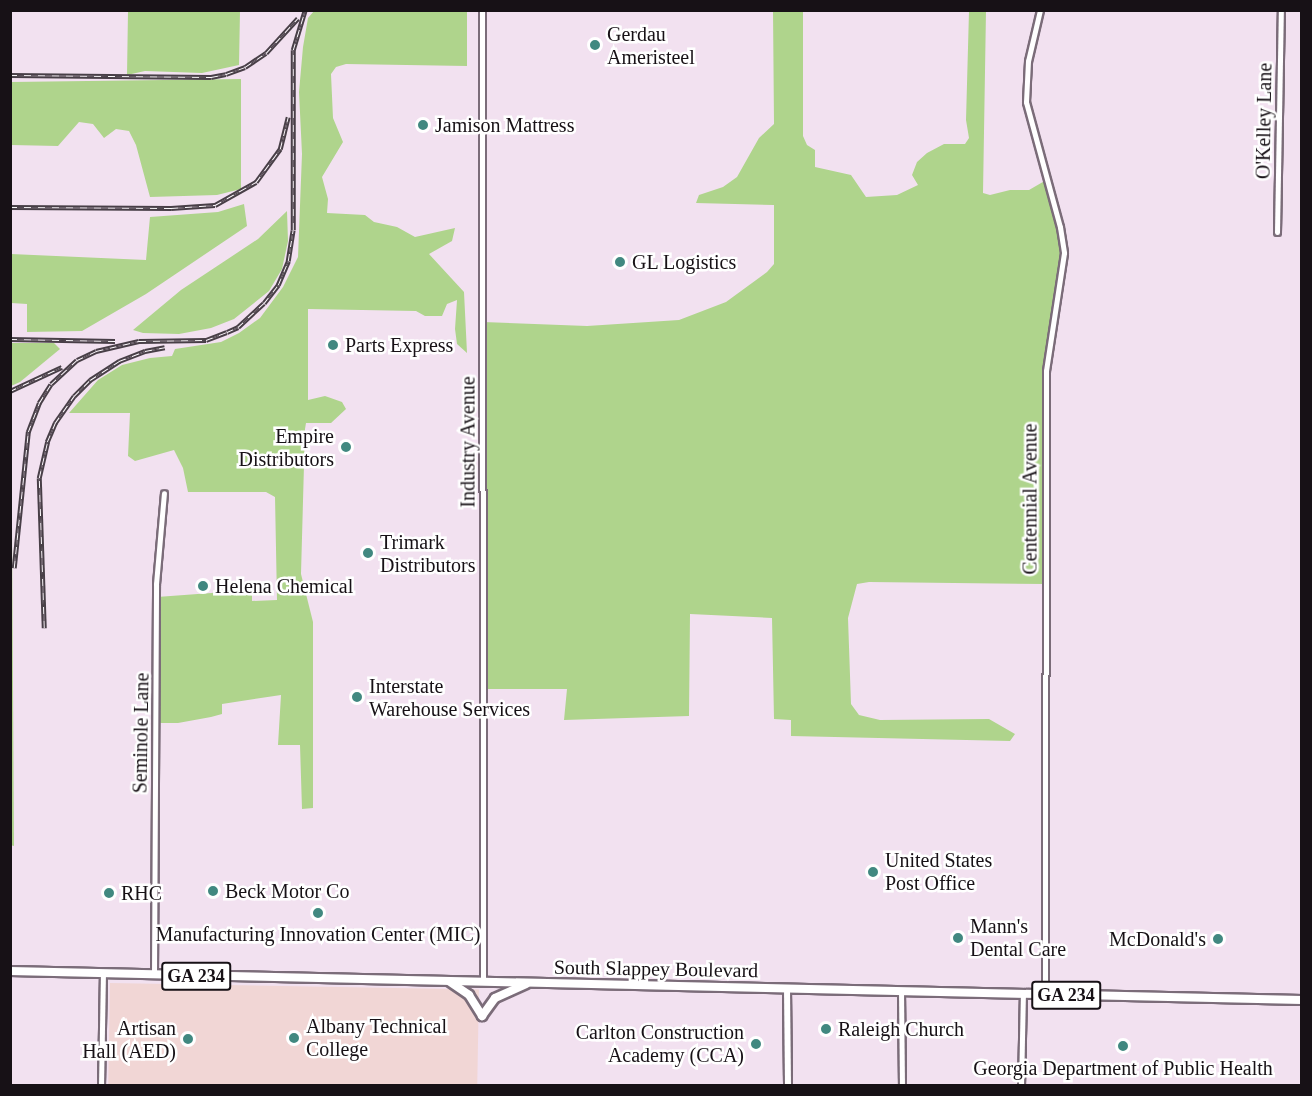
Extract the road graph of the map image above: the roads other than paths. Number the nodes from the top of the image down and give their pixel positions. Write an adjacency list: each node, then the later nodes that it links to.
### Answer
1 (482, 10): 10 (street, Industry Avenue)
2 (1040, 10): 15 (street, Centennial Avenue)
3 (1281, 10): 4 (street, O'Kelley Lane)
4 (1277, 232)
5 (164, 493): 8 (street, Seminole Lane)
6 (10, 971): 7 (main road, South Slappey Boulevard / GA 234)
7 (103, 973): 8 (main road, South Slappey Boulevard / GA 234); 17 (street)
8 (154, 975): 9 (main road, South Slappey Boulevard / GA 234)
9 (447, 980): 10 (main road, South Slappey Boulevard / GA 234); 11 (main road)
10 (483, 981): 11 (main road, South Slappey Boulevard / GA 234)
11 (532, 982): 12 (main road, South Slappey Boulevard / GA 234)
12 (787, 989): 13 (main road, South Slappey Boulevard / GA 234); 18 (street)
13 (901, 992): 14 (main road, South Slappey Boulevard / GA 234); 19 (street)
14 (1023, 994): 15 (main road, South Slappey Boulevard / GA 234); 20 (street)
15 (1045, 995): 16 (main road, South Slappey Boulevard / GA 234)
16 (1302, 1000)
17 (101, 1086)
18 (788, 1086)
19 (902, 1086)
20 (1021, 1086)

